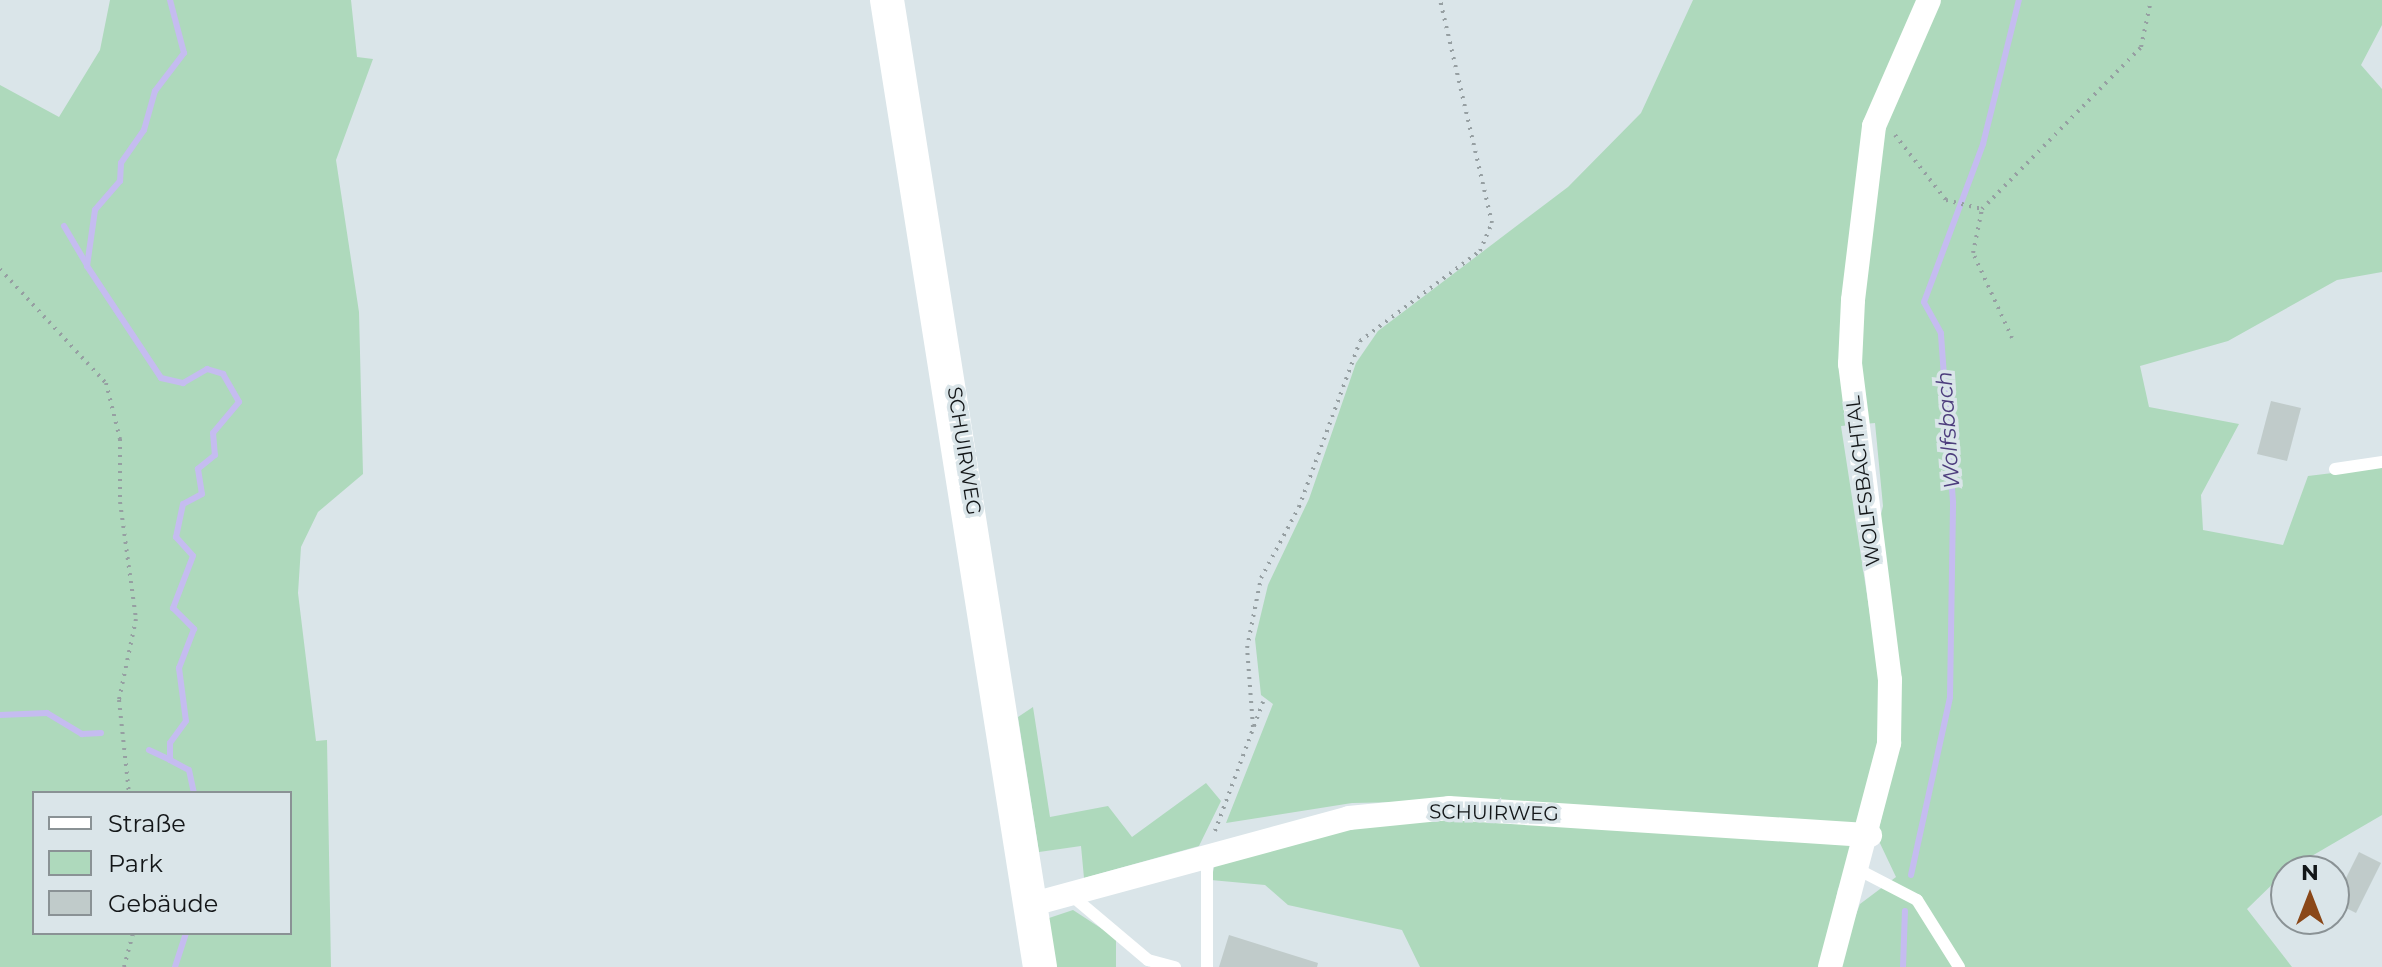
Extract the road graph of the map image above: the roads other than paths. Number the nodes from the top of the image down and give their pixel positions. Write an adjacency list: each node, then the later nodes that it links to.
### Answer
1 (887, 0): 9 (main road, SCHUIRWEG)
2 (1929, 0): 5 (street, WOLFSBACHTAL)
3 (2382, 462): 4 (lane)
4 (2335, 469)
5 (1870, 835): 6 (street, SCHUIRWEG); 7 (street, WOLFSBACHTAL)
6 (1207, 853): 8 (street, SCHUIRWEG); 13 (lane)
7 (1861, 871): 14 (street, WOLFSBACHTAL); 15 (lane)
8 (1070, 894): 9 (street, SCHUIRWEG); 10 (lane)
9 (1033, 904): 11 (main road, SCHUIRWEG)
10 (1148, 964): 12 (lane)
11 (1040, 967)
12 (1175, 967)
13 (1207, 967)
14 (1830, 967)
15 (1959, 967)

